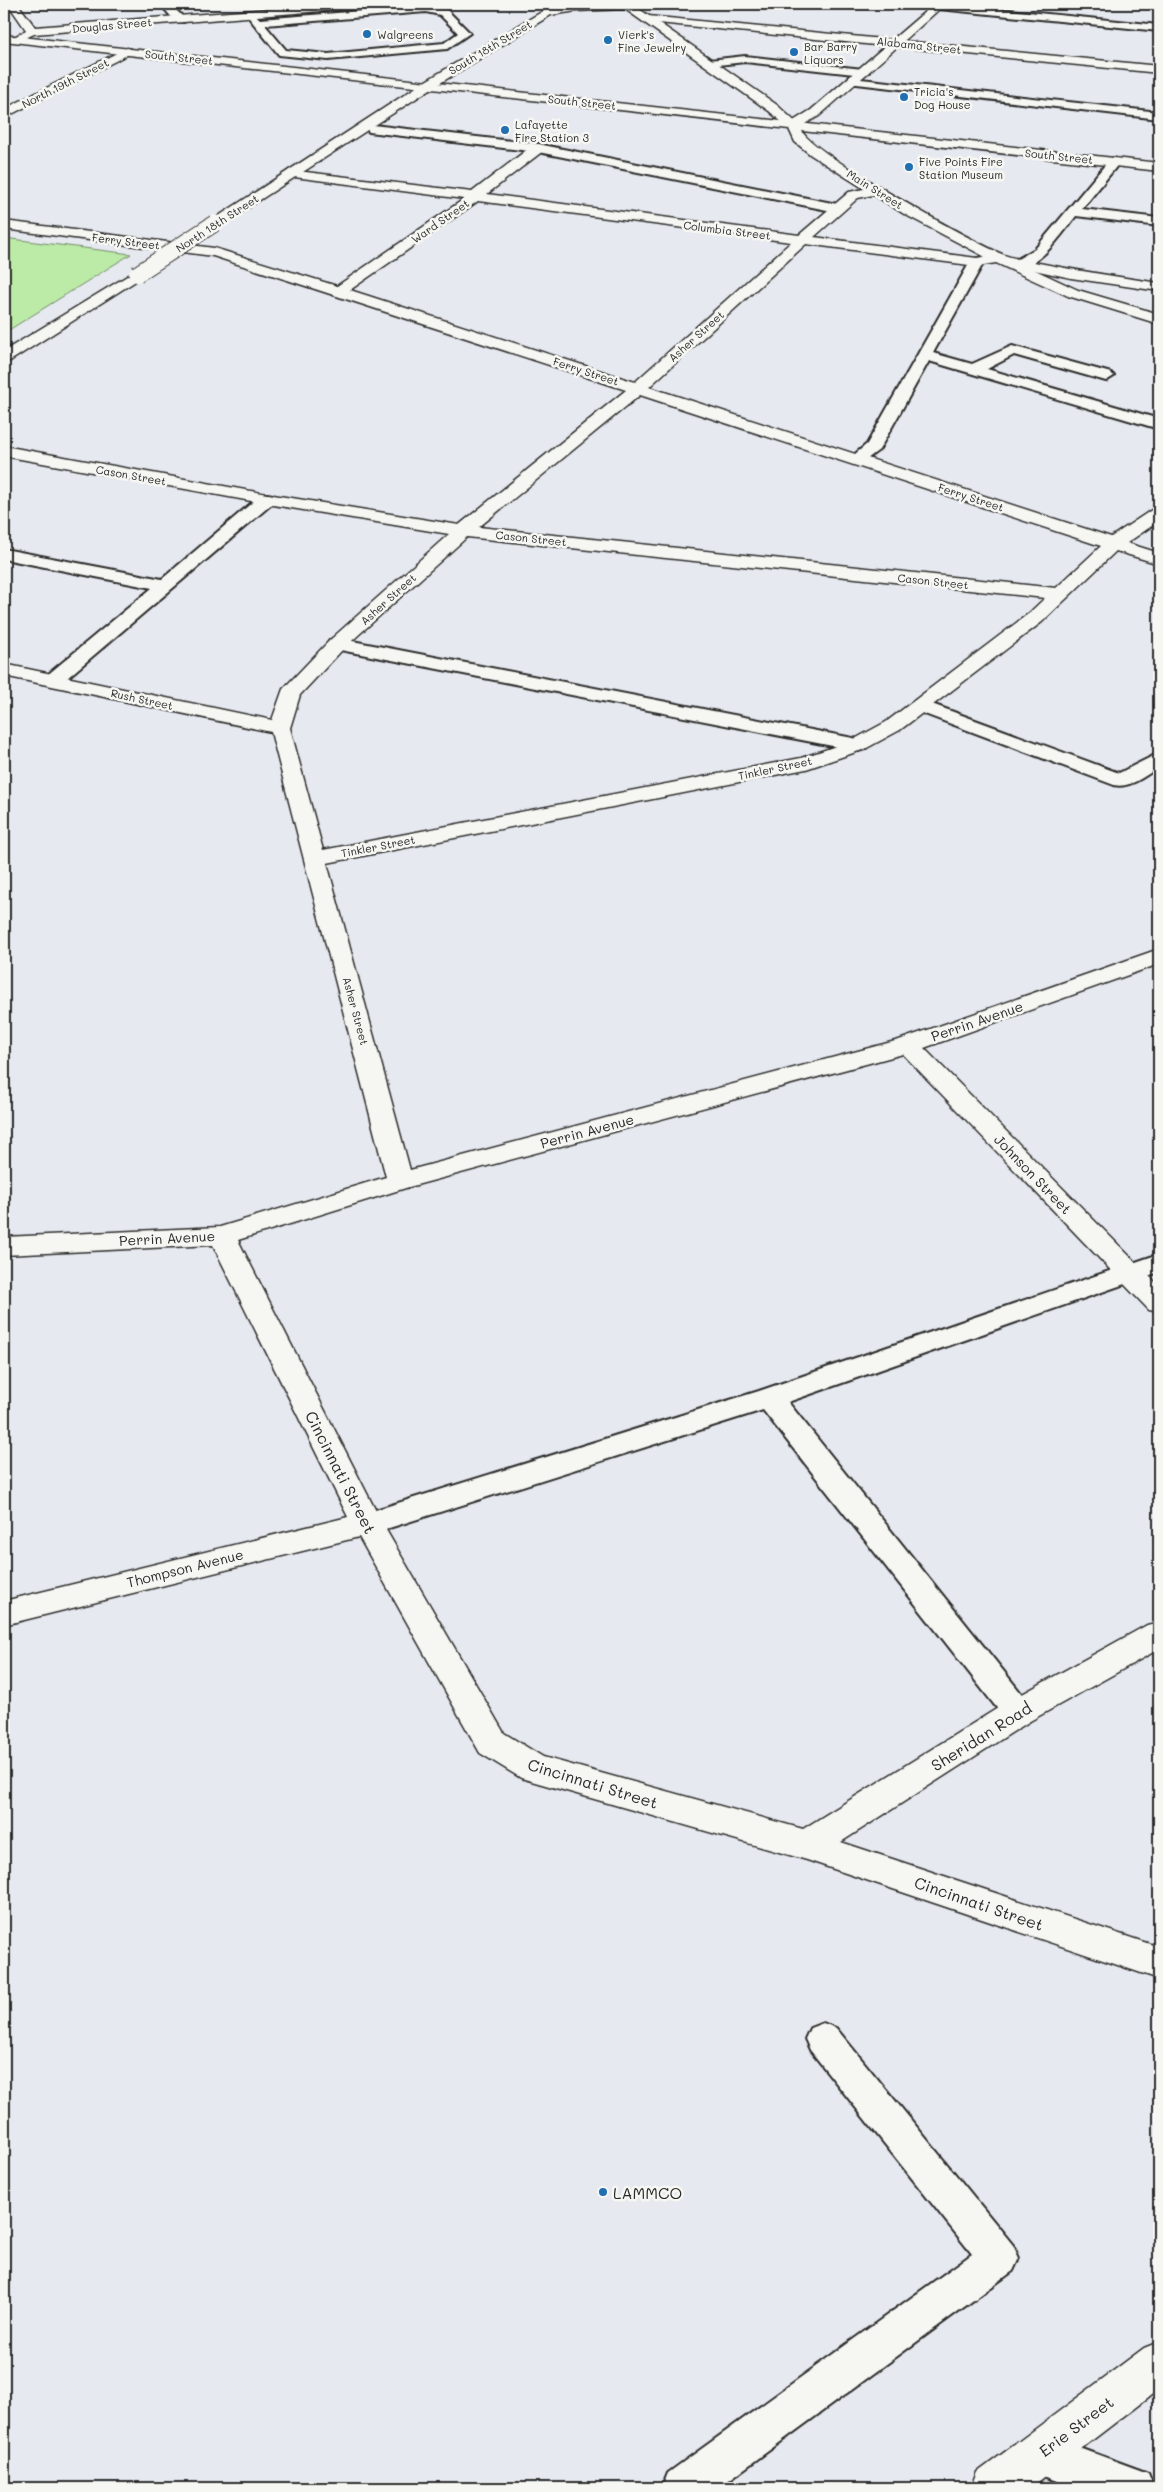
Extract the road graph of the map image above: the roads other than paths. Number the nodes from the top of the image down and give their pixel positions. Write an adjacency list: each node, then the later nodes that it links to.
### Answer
1 (13, 4): 15 (street)
2 (165, 4): 12 (lane)
3 (371, 4): 7 (street, Douglas Street)
4 (648, 4): 8 (street)
5 (919, 4): 6 (lane)
6 (939, 5): 14 (lane); 18 (street)
7 (321, 6): 11 (street, Douglas Street)
8 (628, 6): 10 (street); 13 (street, Main Street)
9 (425, 7): 11 (lane); 20 (lane)
10 (550, 8): 26 (street, South 18th Street)
11 (254, 18): 12 (street, Douglas Street); 20 (lane)
12 (180, 20): 15 (street, Douglas Street)
13 (648, 20): 18 (street, Alabama Street); 21 (street, Main Street)
14 (1159, 28)
15 (32, 32): 17 (street)
16 (4, 38): 17 (street, South Street)
17 (17, 39): 19 (street, South Street)
18 (896, 43): 23 (street, Alabama Street); 24 (street)
19 (127, 51): 22 (street, South Street); 27 (street, North 19th Street)
20 (283, 53): 22 (lane)
21 (709, 63): 24 (lane); 29 (street, Main Street)
22 (265, 66): 26 (street, South Street)
23 (1159, 70)
24 (863, 72): 25 (street)
25 (852, 81): 28 (lane); 29 (street)
26 (428, 85): 29 (street, South Street); 34 (street, North 18th Street)
27 (4, 114)
28 (1159, 116)
29 (794, 126): 32 (street, South Street); 35 (street, Main Street)
30 (373, 129): 31 (lane)
31 (538, 148): 36 (street, Ward Street); 37 (lane)
32 (1114, 162): 33 (street, South Street); 38 (lane)
33 (1159, 167)
34 (294, 173): 36 (street, Columbia Street); 51 (street, North 18th Street, bridge)
35 (878, 190): 37 (street, Asher Street); 42 (street, Main Street)
36 (474, 197): 41 (street, Columbia Street); 47 (street, Ward Street)
37 (837, 208): 41 (street, Asher Street)
38 (1075, 212): 39 (lane); 44 (lane)
39 (1159, 222)
40 (4, 225): 47 (street, Ferry Street)
41 (802, 239): 43 (street, Columbia Street); 54 (street, Asher Street)
42 (998, 258): 43 (street, Columbia Street); 44 (street, Columbia Street); 48 (street, Main Street)
43 (977, 262): 50 (lane)
44 (1022, 263): 45 (street, Columbia Street)
45 (1115, 281): 46 (street, Columbia Street); 48 (street)
46 (1159, 287)
47 (339, 291): 54 (street, Ferry Street)
48 (1112, 304): 49 (street, Main Street)
49 (1159, 319)
50 (924, 356): 52 (lane); 57 (lane)
51 (4, 358)
52 (973, 370): 53 (lane); 55 (lane)
53 (1106, 376)
54 (638, 388): 57 (street, Ferry Street); 60 (street, Asher Street)
55 (1159, 424)
56 (4, 452): 58 (street, Cason Street)
57 (857, 459): 61 (street, Ferry Street)
58 (267, 499): 60 (street, Cason Street); 64 (lane)
59 (1159, 513): 61 (street, Tinkler Street)
60 (463, 531): 65 (street, Cason Street); 66 (street, Asher Street)
61 (1112, 544): 63 (street, Ferry Street); 65 (street, Tinkler Street)
62 (4, 554): 64 (lane)
63 (1159, 559)
64 (166, 584): 68 (lane)
65 (1062, 594): 69 (street, Tinkler Street)
66 (337, 644): 70 (street, Asher Street); 71 (lane)
67 (4, 670): 68 (street, Rush Street)
68 (53, 680): 70 (street, Rush Street)
69 (921, 706): 71 (street, Tinkler Street); 72 (lane)
70 (280, 728): 73 (street, Asher Street)
71 (858, 745): 73 (street, Tinkler Street)
72 (1159, 759)
73 (316, 858): 76 (street, Asher Street)
74 (1159, 956): 75 (street, Perrin Avenue)
75 (908, 1045): 76 (street, Perrin Avenue); 80 (street, Johnson Street)
76 (400, 1182): 77 (street, Perrin Avenue)
77 (222, 1236): 78 (street, Perrin Avenue); 83 (street, Cincinnati Street)
78 (4, 1246)
79 (1159, 1263): 80 (lane)
80 (1129, 1272): 81 (street, Johnson Street); 82 (lane)
81 (1159, 1303)
82 (769, 1398): 83 (lane); 86 (lane)
83 (367, 1524): 84 (street, Thompson Avenue); 87 (street, Cincinnati Street)
84 (4, 1613)
85 (1159, 1634): 86 (street, Sheridan Road)
86 (1018, 1712): 87 (street, Sheridan Road)
87 (807, 1845): 88 (street, Cincinnati Street)
88 (1159, 1963)
89 (823, 2039): 92 (lane)
90 (1159, 2363): 91 (street, Erie Street)
91 (1039, 2454): 93 (street, Erie Street); 94 (lane)
92 (683, 2488)
93 (994, 2488)
94 (1133, 2488)

